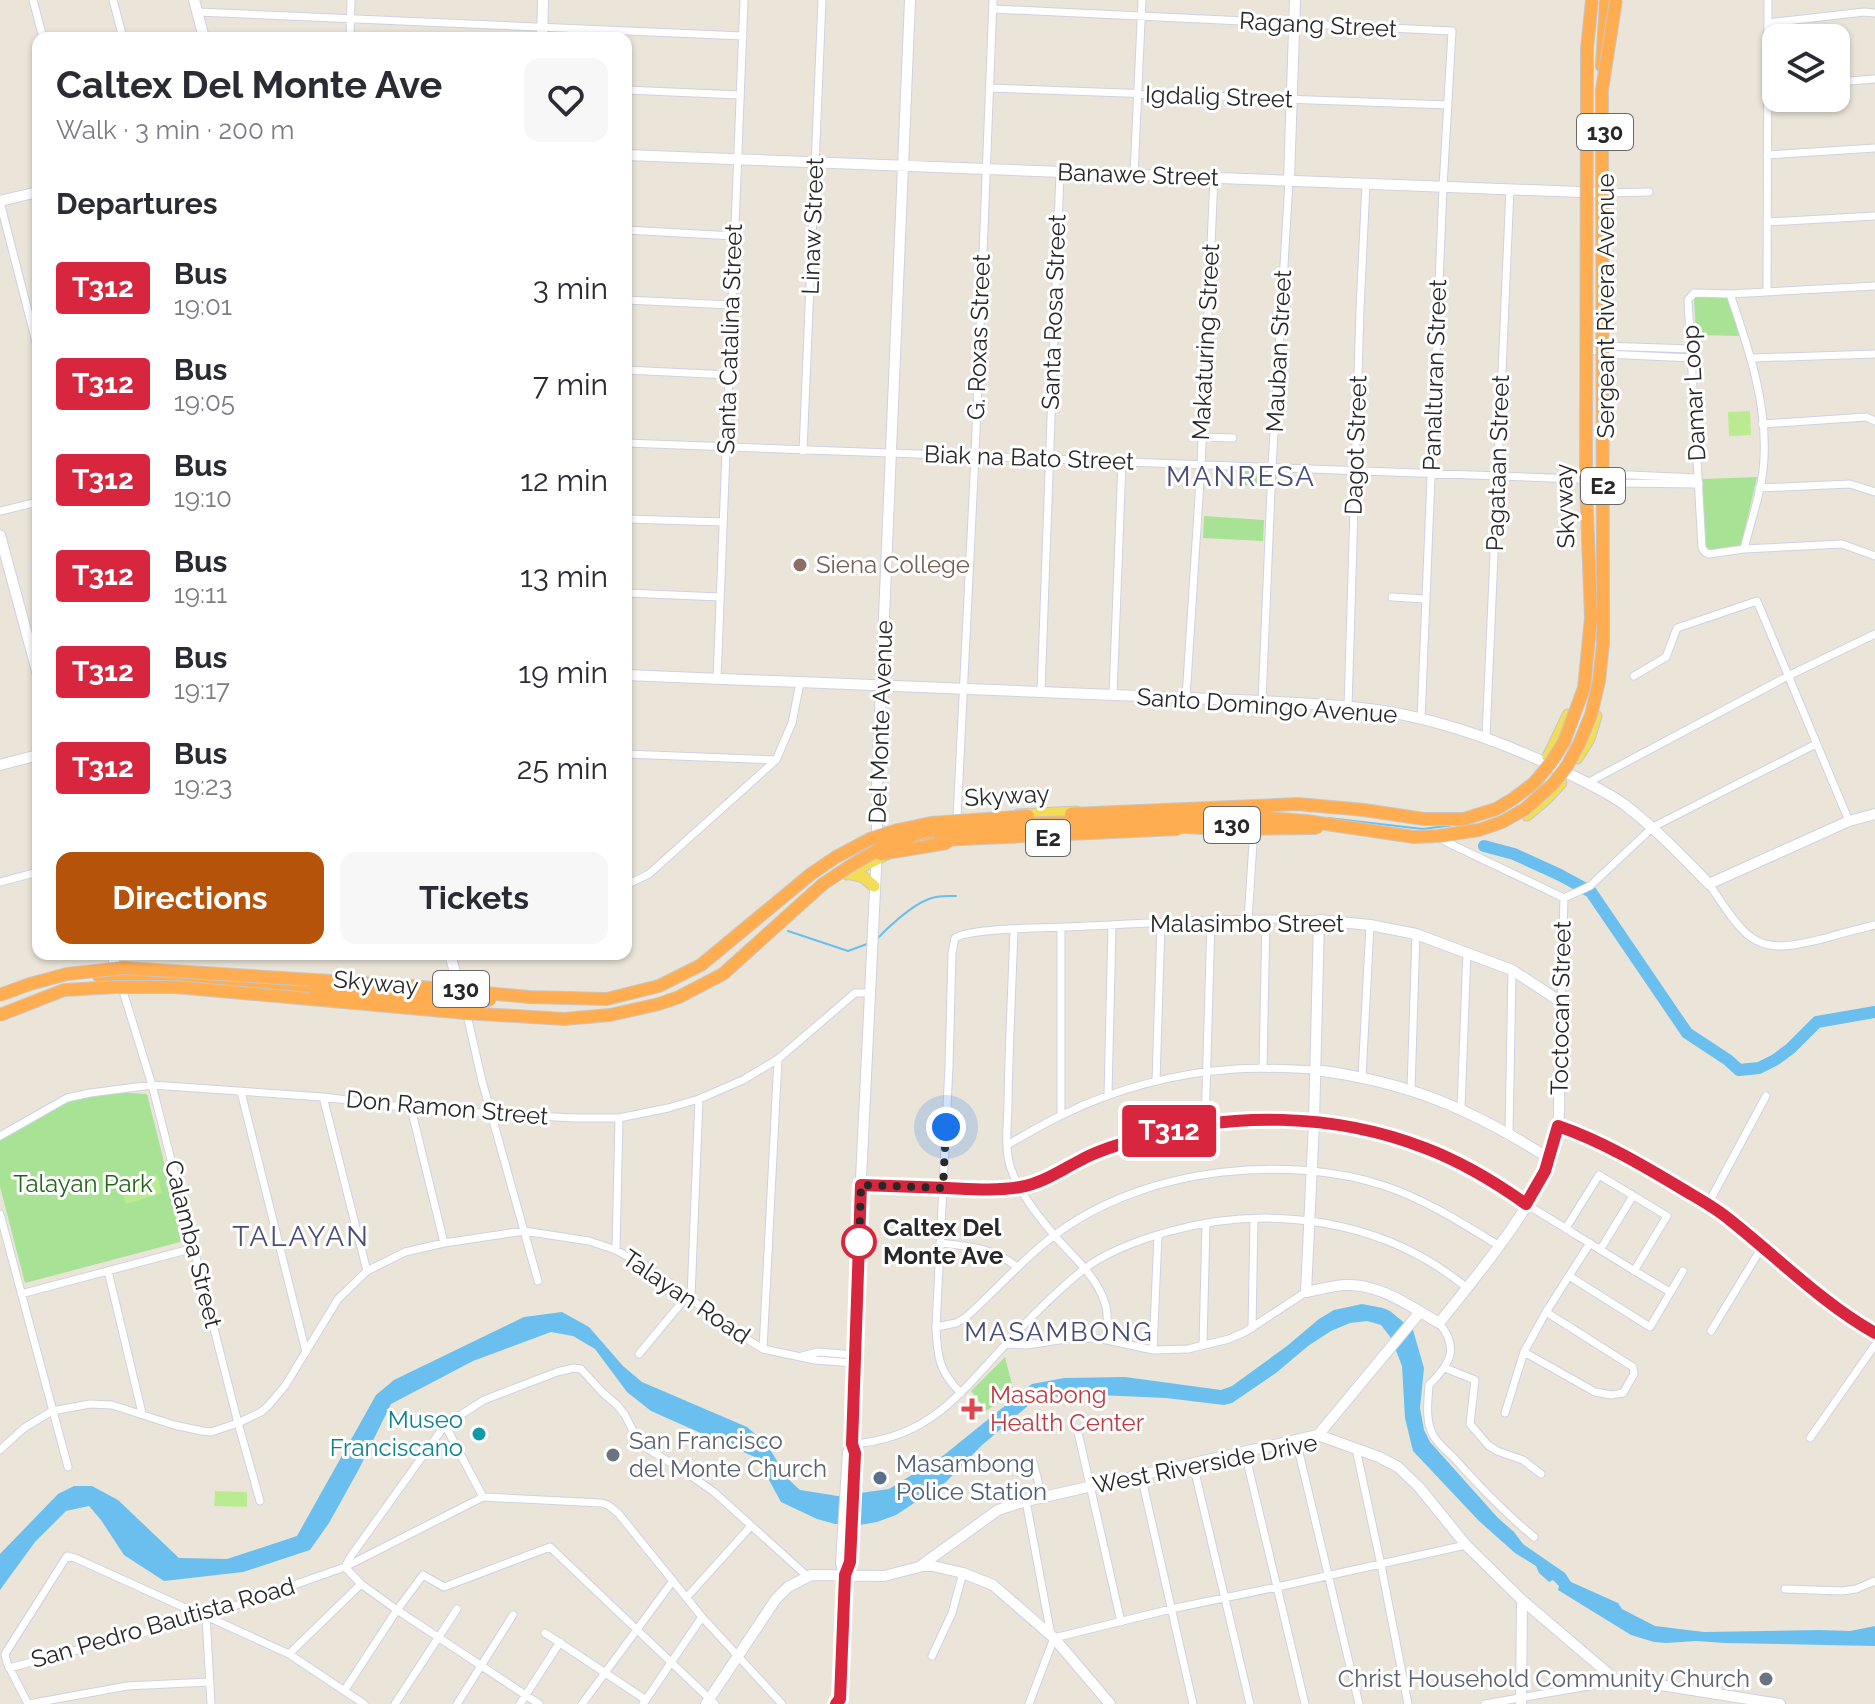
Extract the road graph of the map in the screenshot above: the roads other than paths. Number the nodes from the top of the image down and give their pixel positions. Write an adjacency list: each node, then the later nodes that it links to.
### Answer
1 (33, 0): 23 (street)
2 (113, 0): 24 (street)
3 (194, 0): 16 (street)
4 (351, 0): 19 (street)
5 (543, 0): 28 (street)
6 (744, 0): 30 (street, Santa Catalina Street)
7 (822, 0): 46 (street, Linaw Street)
8 (910, 0): 47 (street, Del Monte Avenue)
9 (1142, 0): 18 (street)
10 (1295, 0): 21 (street, Mauban Street)
11 (1594, 0): 56 (main road, Sergeant Rivera Avenue / 130); 134 (highway, Skyway / E2, bridge)
12 (1607, 0): 31 (main road, Sergeant Rivera Avenue / 130); 36 (highway, Skyway / E2, bridge)
13 (1618, 0): 31 (main road, Sergeant Rivera Avenue / 130); 36 (highway, Skyway, bridge)
14 (1768, 0): 20 (street)
15 (993, 4): 18 (street, Ragang Street); 34 (street, G. Roxas Street)
16 (197, 12): 19 (street); 25 (street)
17 (1875, 13): 20 (street)
18 (1142, 17): 21 (street, Ragang Street); 37 (street)
19 (350, 19): 26 (street); 27 (street)
20 (1768, 23)
21 (1294, 24): 22 (street, Ragang Street); 39 (street, Mauban Street)
22 (1452, 31): 40 (street, Panalturan Street)
23 (41, 32)
24 (121, 32)
25 (202, 32)
26 (350, 32)
27 (528, 32)
28 (542, 32)
29 (632, 34): 30 (street)
30 (743, 36): 38 (street, Santa Catalina Street)
31 (1604, 71): 58 (main road, Sergeant Rivera Avenue / 130)
32 (1875, 79): 33 (street)
33 (1850, 81)
34 (990, 88): 37 (street, Igdalig Street); 48 (street, G. Roxas Street)
35 (632, 90): 38 (street)
36 (1602, 90): 141 (highway, Skyway / E2, bridge)
37 (1138, 94): 39 (street, Igdalig Street); 50 (street)
38 (740, 95): 45 (street, Santa Catalina Street)
39 (1292, 100): 40 (street, Igdalig Street); 52 (street, Mauban Street)
40 (1448, 105): 54 (street, Panalturan Street)
41 (1769, 112): 44 (street)
42 (1875, 148): 44 (street)
43 (632, 155): 45 (street, Banawe Street)
44 (1767, 155): 62 (street)
45 (737, 160): 46 (street, Banawe Street); 64 (street, Santa Catalina Street)
46 (815, 163): 47 (street, Banawe Street); 84 (street, Linaw Street)
47 (904, 167): 48 (street, Banawe Street); 85 (street, Del Monte Avenue)
48 (986, 170): 49 (street, Banawe Street); 86 (street, G. Roxas Street)
49 (1060, 172): 50 (street, Banawe Street); 87 (street, Santa Rosa Street)
50 (1134, 175): 51 (street, Banawe Street)
51 (1214, 178): 52 (street, Banawe Street); 80 (street, Makaturing Street)
52 (1289, 181): 53 (street, Banawe Street); 90 (street, Mauban Street)
53 (1366, 184): 54 (street, Banawe Street); 91 (street, Dagot Street)
54 (1443, 187): 55 (street, Banawe Street); 92 (street, Panalturan Street)
55 (1510, 189): 56 (street, Banawe Street); 93 (street, Pagataan Street)
56 (1590, 192): 58 (street, Banawe Street); 71 (main road, Sergeant Rivera Avenue / 130)
57 (1649, 192): 58 (street, Banawe Street)
58 (1605, 193): 72 (main road, Sergeant Rivera Avenue / 130)
59 (32, 194): 60 (street)
60 (0, 202): 70 (street)
61 (1875, 216): 62 (street)
62 (1767, 222): 66 (street)
63 (632, 230): 64 (street)
64 (734, 236): 69 (street, Santa Catalina Street)
65 (1875, 286): 66 (street)
66 (1767, 291): 67 (street)
67 (1730, 294): 73 (street, Damar Loop); 75 (street, Damar Loop)
68 (632, 300): 69 (street)
69 (731, 305): 77 (street, Santa Catalina Street)
70 (32, 327)
71 (1589, 349): 72 (street); 94 (main road, Sergeant Rivera Avenue / 130)
72 (1605, 350): 73 (street); 95 (main road, Sergeant Rivera Avenue / 130)
73 (1692, 353): 96 (street, Damar Loop)
74 (1875, 354): 75 (street)
75 (1752, 358): 79 (street, Damar Loop)
76 (632, 370): 77 (street)
77 (729, 375): 83 (street, Santa Catalina Street)
78 (1875, 421): 79 (street)
79 (1762, 424): 97 (street, Damar Loop)
80 (1202, 437): 81 (street); 89 (street, Makaturing Street)
81 (1233, 438)
82 (632, 443): 83 (street, Biak na Bato Street)
83 (726, 448): 84 (street, Biak na Bato Street); 102 (street, Santa Catalina Street)
84 (803, 451): 85 (street, Biak na Bato Street)
85 (891, 454): 86 (street, Biak na Bato Street); 117 (street, Del Monte Avenue)
86 (975, 456): 87 (street, Biak na Bato Street); 118 (street, G. Roxas Street)
87 (1049, 459): 88 (street, Biak na Bato Street); 119 (street, Santa Rosa Street)
88 (1122, 462): 89 (street, Biak na Bato Street); 120 (street)
89 (1201, 465): 90 (street, Biak na Bato Street); 121 (street, Makaturing Street)
90 (1272, 467): 91 (street, Biak na Bato Street); 122 (street, Mauban Street)
91 (1356, 470): 92 (street, Biak na Bato Street); 123 (street, Dagot Street)
92 (1431, 473): 93 (street, Biak na Bato Street); 109 (street, Panalturan Street)
93 (1498, 476): 94 (street, Biak na Bato Street); 125 (street, Pagataan Street)
94 (1584, 478): 95 (street, Biak na Bato Street); 130 (main road, Sergeant Rivera Avenue / 130)
95 (1607, 478): 96 (street, Biak na Bato Street); 132 (main road, Sergeant Rivera Avenue / 130)
96 (1699, 481): 104 (street, Damar Loop)
97 (1759, 488): 98 (street); 104 (street, Damar Loop)
98 (1875, 492)
99 (32, 503): 100 (street)
100 (0, 511)
101 (632, 519): 102 (street)
102 (723, 522): 107 (street, Santa Catalina Street)
103 (0, 535): 111 (street)
104 (1744, 549): 105 (street)
105 (1875, 556)
106 (632, 593): 107 (street)
107 (720, 597): 115 (street, Santa Catalina Street)
108 (1392, 597): 109 (street)
109 (1426, 599): 124 (street, Panalturan Street)
110 (1875, 634): 114 (street)
111 (32, 653)
112 (632, 675): 115 (street, Santo Domingo Avenue)
113 (1634, 676): 114 (street)
114 (1788, 676): 126 (street); 133 (street)
115 (717, 679): 116 (street, Santo Domingo Avenue)
116 (800, 683): 117 (street, Santo Domingo Avenue); 129 (street)
117 (882, 686): 118 (street, Santo Domingo Avenue); 142 (street, Del Monte Avenue)
118 (964, 689): 119 (street, Santo Domingo Avenue); 137 (street, G. Roxas Street)
119 (1041, 692): 120 (street, Santo Domingo Avenue)
120 (1113, 695): 121 (street, Santo Domingo Avenue)
121 (1186, 698): 122 (street, Santo Domingo Avenue)
122 (1262, 701): 123 (street, Santo Domingo Avenue)
123 (1348, 707): 124 (street, Santo Domingo Avenue)
124 (1421, 719): 125 (street, Santo Domingo Avenue)
125 (1486, 737): 130 (street, Santo Domingo Avenue)
126 (1816, 744): 138 (street); 140 (street)
127 (632, 754): 129 (street)
128 (32, 757): 131 (street)
129 (776, 760): 149 (street)
130 (1545, 763): 132 (street, Santo Domingo Avenue); 135 (main road, 130)
131 (0, 765)
132 (1568, 774): 133 (street, Santo Domingo Avenue); 143 (main road, 130)
133 (1587, 783): 140 (street, Santo Domingo Avenue)
134 (1331, 806): 145 (highway, Skyway / E2, bridge); 145 (highway, Skyway / E2, bridge)
135 (1253, 814): 137 (main road, 130); 143 (main road, 130); 144 (main road, 130); 154 (street)
136 (1875, 814): 138 (street)
137 (957, 818): 139 (main road, 130)
138 (1849, 821): 150 (street)
139 (906, 826): 142 (main road, 130); 144 (main road)
140 (1653, 827): 150 (street, Santo Domingo Avenue); 152 (street)
141 (1359, 828): 144 (highway, Skyway / E2, bridge); 146 (highway, Skyway / E2, bridge)
142 (876, 835): 144 (street, Del Monte Avenue); 171 (main road, 130)
143 (1438, 838): 152 (street)
144 (877, 854): 146 (highway, Skyway / E2, bridge); 151 (street, Del Monte Avenue)
145 (836, 857): 174 (highway, Skyway / E2, bridge)
146 (849, 869): 151 (main road); 176 (highway, Skyway / E2, bridge); 177 (main road, 130)
147 (32, 873): 148 (street)
148 (0, 881)
149 (632, 882)
150 (1709, 884): 160 (street, Santo Domingo Avenue)
151 (874, 886): 172 (street, Del Monte Avenue)
152 (1564, 898): 175 (street, Toctocan Street)
153 (1266, 919): 154 (street, Malasimbo Street); 155 (street, Malasimbo Street); 180 (street)
154 (1248, 920): 156 (street, Malasimbo Street)
155 (1319, 920): 159 (street, Malasimbo Street); 181 (street)
156 (1211, 921): 157 (street, Malasimbo Street); 182 (street)
157 (1161, 924): 158 (street, Malasimbo Street); 184 (street)
158 (1112, 925): 161 (street, Malasimbo Street); 188 (street)
159 (1370, 925): 163 (street, Malasimbo Street); 183 (street)
160 (1875, 925)
161 (1061, 928): 162 (street, Malasimbo Street); 195 (street)
162 (1014, 929): 202 (street); 207 (street, Malasimbo Street)
163 (1416, 934): 164 (street, Malasimbo Street); 186 (street)
164 (1467, 952): 167 (street, Malasimbo Street); 193 (street)
165 (452, 960): 171 (street)
166 (114, 965): 168 (highway); 171 (main road, 130); 174 (highway, bridge)
167 (1512, 970): 175 (street, Malasimbo Street); 200 (street)
168 (16, 986): 173 (main road)
169 (122, 988): 170 (main road, 130); 177 (main road, 130); 185 (street, Calamba Street)
170 (66, 991): 176 (main road, 130); 178 (highway)
171 (461, 992): 177 (street, bridge)
172 (870, 993): 179 (street, Don Ramon Street); 205 (street, Del Monte Avenue)
173 (0, 994): 174 (highway, Skyway / E2, bridge)
174 (529, 997)
175 (1561, 1002): 199 (street, Toctocan Street)
176 (0, 1012)
177 (466, 1012): 194 (street)
178 (0, 1022)
179 (778, 1059): 191 (street, Don Ramon Street); 251 (street)
180 (1263, 1068): 181 (street); 182 (street)
181 (1316, 1070): 183 (street); 197 (street)
182 (1206, 1072): 184 (street); 198 (street)
183 (1362, 1077): 186 (street)
184 (1156, 1081): 188 (street)
185 (152, 1085): 187 (street, Don Ramon Street); 201 (street, Don Ramon Street); 224 (street, Calamba Street)
186 (1411, 1089): 193 (street)
187 (241, 1092): 190 (street, Don Ramon Street); 253 (street)
188 (1108, 1095): 195 (street)
189 (1766, 1096): 210 (street)
190 (323, 1097): 192 (street, Don Ramon Street); 230 (street)
191 (699, 1099): 196 (street, Don Ramon Street); 239 (street)
192 (411, 1108): 194 (street, Don Ramon Street); 219 (street)
193 (1461, 1108): 200 (street)
194 (491, 1113): 196 (street, Don Ramon Street); 216 (street)
195 (1061, 1115): 202 (street)
196 (619, 1118): 225 (street)
197 (1314, 1122): 198 (street); 204 (street); 209 (street)
198 (1205, 1125): 206 (street)
199 (1558, 1126): 203 (street, Toctocan Street); 210 (street)
200 (1509, 1133): 203 (street)
201 (0, 1136)
202 (1007, 1145): 206 (street)
203 (1550, 1159): 209 (street, Toctocan Street)
204 (1312, 1172): 213 (street); 217 (street); 222 (street)
205 (861, 1185): 207 (street); 256 (street, Del Monte Avenue)
206 (1020, 1187): 207 (street); 217 (street)
207 (943, 1188): 220 (street)
208 (1633, 1196): 215 (street); 226 (street); 231 (street)
209 (1526, 1204): 215 (street); 222 (street, Toctocan Street)
210 (1708, 1204): 223 (street)
211 (0, 1214): 238 (street)
212 (1254, 1220): 213 (street); 214 (street); 244 (street)
213 (1310, 1220): 235 (street); 236 (street)
214 (1206, 1223): 218 (street); 249 (street)
215 (1566, 1228): 221 (street)
216 (524, 1231): 219 (street, Talayan Road); 225 (street, Talayan Road); 234 (street)
217 (1054, 1235): 227 (street); 228 (street)
218 (1158, 1235): 228 (street); 252 (street)
219 (444, 1243): 230 (street, Talayan Road)
220 (940, 1243): 227 (street); 243 (street)
221 (1590, 1243): 226 (street); 233 (street)
222 (1498, 1245): 235 (street, Toctocan Street)
223 (1762, 1247): 245 (street); 246 (street)
224 (194, 1248): 229 (street); 262 (street, Calamba Street)
225 (616, 1250): 239 (street, Talayan Road)
226 (1600, 1250): 231 (street)
227 (1017, 1267): 243 (street)
228 (1085, 1269): 247 (street); 248 (street)
229 (108, 1271): 238 (street); 260 (street)
230 (367, 1271): 253 (street, Talayan Road)
231 (1634, 1271): 237 (street)
232 (1683, 1271): 237 (street)
233 (1569, 1276): 237 (street); 241 (street)
234 (538, 1281)
235 (1467, 1288): 242 (street, Toctocan Street)
236 (1306, 1292): 240 (street); 244 (street)
237 (1670, 1292)
238 (21, 1294): 259 (street)
239 (689, 1296): 251 (street, Talayan Road); 255 (street)
240 (1420, 1312): 242 (street); 265 (street)
241 (1546, 1312): 254 (street); 254 (street)
242 (1439, 1323): 257 (street)
243 (936, 1327): 258 (street)
244 (1252, 1328): 249 (street)
245 (1711, 1331)
246 (1875, 1333)
247 (1107, 1340): 248 (street); 252 (street)
248 (1006, 1344): 258 (street)
249 (1203, 1345): 252 (street)
250 (1875, 1345): 266 (street)
251 (763, 1349): 256 (street, Talayan Road)
252 (1153, 1350)
253 (306, 1352): 262 (street, Talayan Road)
254 (1524, 1352): 261 (street)
255 (639, 1354)
256 (854, 1359): 268 (street, Del Monte Avenue)
257 (1445, 1368): 275 (street); 283 (street)
258 (961, 1393): 268 (street)
259 (52, 1411): 260 (street, Talayan Road); 270 (street, Talayan Road); 274 (street)
260 (142, 1413): 262 (street, Talayan Road)
261 (1505, 1413)
262 (238, 1423): 280 (street, Calamba Street)
263 (445, 1425): 278 (street); 282 (street); 286 (street)
264 (1077, 1428): 277 (street)
265 (1318, 1435): 267 (street, West Riverside Drive); 269 (street, West Riverside Drive)
266 (1810, 1438)
267 (1296, 1440): 271 (street, West Riverside Drive); 290 (street)
268 (852, 1444): 289 (street, Del Monte Avenue)
269 (1356, 1449): 284 (street, West Riverside Drive); 285 (street)
270 (0, 1450)
271 (1245, 1453): 273 (street, West Riverside Drive); 295 (street)
272 (1033, 1461): 279 (street)
273 (1193, 1464): 276 (street, West Riverside Drive); 298 (street)
274 (68, 1467)
275 (1541, 1474)
276 (1141, 1475): 277 (street, West Riverside Drive); 301 (street)
277 (1090, 1487): 279 (street, West Riverside Drive); 306 (street)
278 (483, 1497): 286 (street, San Pedro Bautista Road); 293 (street, San Pedro Bautista Road)
279 (1042, 1497): 281 (street, West Riverside Drive)
280 (260, 1501)
281 (1026, 1501): 287 (street, West Riverside Drive); 309 (street)
282 (751, 1526): 291 (street); 297 (street)
283 (1534, 1537)
284 (1466, 1545): 285 (street); 299 (street, West Riverside Drive)
285 (1381, 1565): 290 (street); 344 (street)
286 (345, 1567): 294 (street); 304 (street, San Pedro Bautista Road)
287 (919, 1567): 288 (street); 289 (street, West Riverside Drive)
288 (963, 1573): 309 (street); 314 (street)
289 (845, 1575): 291 (street, West Riverside Drive); 327 (street, Del Monte Avenue)
290 (1328, 1575): 295 (street); 343 (street)
291 (807, 1576): 313 (street)
292 (1875, 1581): 296 (street)
293 (672, 1582): 297 (street, San Pedro Bautista Road); 307 (street)
294 (361, 1584): 302 (street); 312 (street)
295 (1277, 1587): 298 (street); 342 (street)
296 (1785, 1589)
297 (687, 1597): 305 (street, San Pedro Bautista Road)
298 (1225, 1599): 301 (street); 341 (street)
299 (1522, 1600): 319 (street, West Riverside Drive); 324 (street)
300 (457, 1609): 310 (street)
301 (1171, 1609): 306 (street); 340 (street)
302 (397, 1610): 307 (street); 310 (street); 321 (street)
303 (513, 1615): 316 (street)
304 (204, 1616): 312 (street); 317 (street, San Pedro Bautista Road); 317 (street); 320 (street)
305 (702, 1617): 313 (street, San Pedro Bautista Road); 315 (street)
306 (1121, 1622): 309 (street)
307 (637, 1629): 315 (street); 318 (street)
308 (545, 1633): 311 (street)
309 (1053, 1637): 338 (street); 339 (street)
310 (439, 1638): 316 (street); 331 (street)
311 (560, 1642): 318 (street); 323 (street)
312 (289, 1654): 321 (street)
313 (737, 1656): 322 (street, San Pedro Bautista Road); 326 (street)
314 (932, 1656)
315 (671, 1662): 325 (street); 326 (street)
316 (481, 1665): 323 (street); 332 (street)
317 (9, 1668): 328 (street)
318 (604, 1673): 325 (street); 335 (street)
319 (1617, 1681): 324 (street); 346 (street)
320 (209, 1682): 328 (street); 329 (street)
321 (344, 1691): 330 (street)
322 (773, 1694): 336 (street); 337 (street, San Pedro Bautista Road)
323 (526, 1695): 333 (street); 334 (street)
324 (1521, 1700): 345 (street)
325 (645, 1702)
326 (710, 1702)
327 (839, 1702)
328 (29, 1704)
329 (211, 1704)
330 (364, 1704)
331 (395, 1704)
332 (457, 1704)
333 (520, 1704)
334 (539, 1704)
335 (582, 1704)
336 (766, 1704)
337 (782, 1704)
338 (1029, 1704)
339 (1110, 1704)
340 (1193, 1704)
341 (1250, 1704)
342 (1305, 1704)
343 (1359, 1704)
344 (1408, 1704)
345 (1485, 1704)
346 (1776, 1704)

